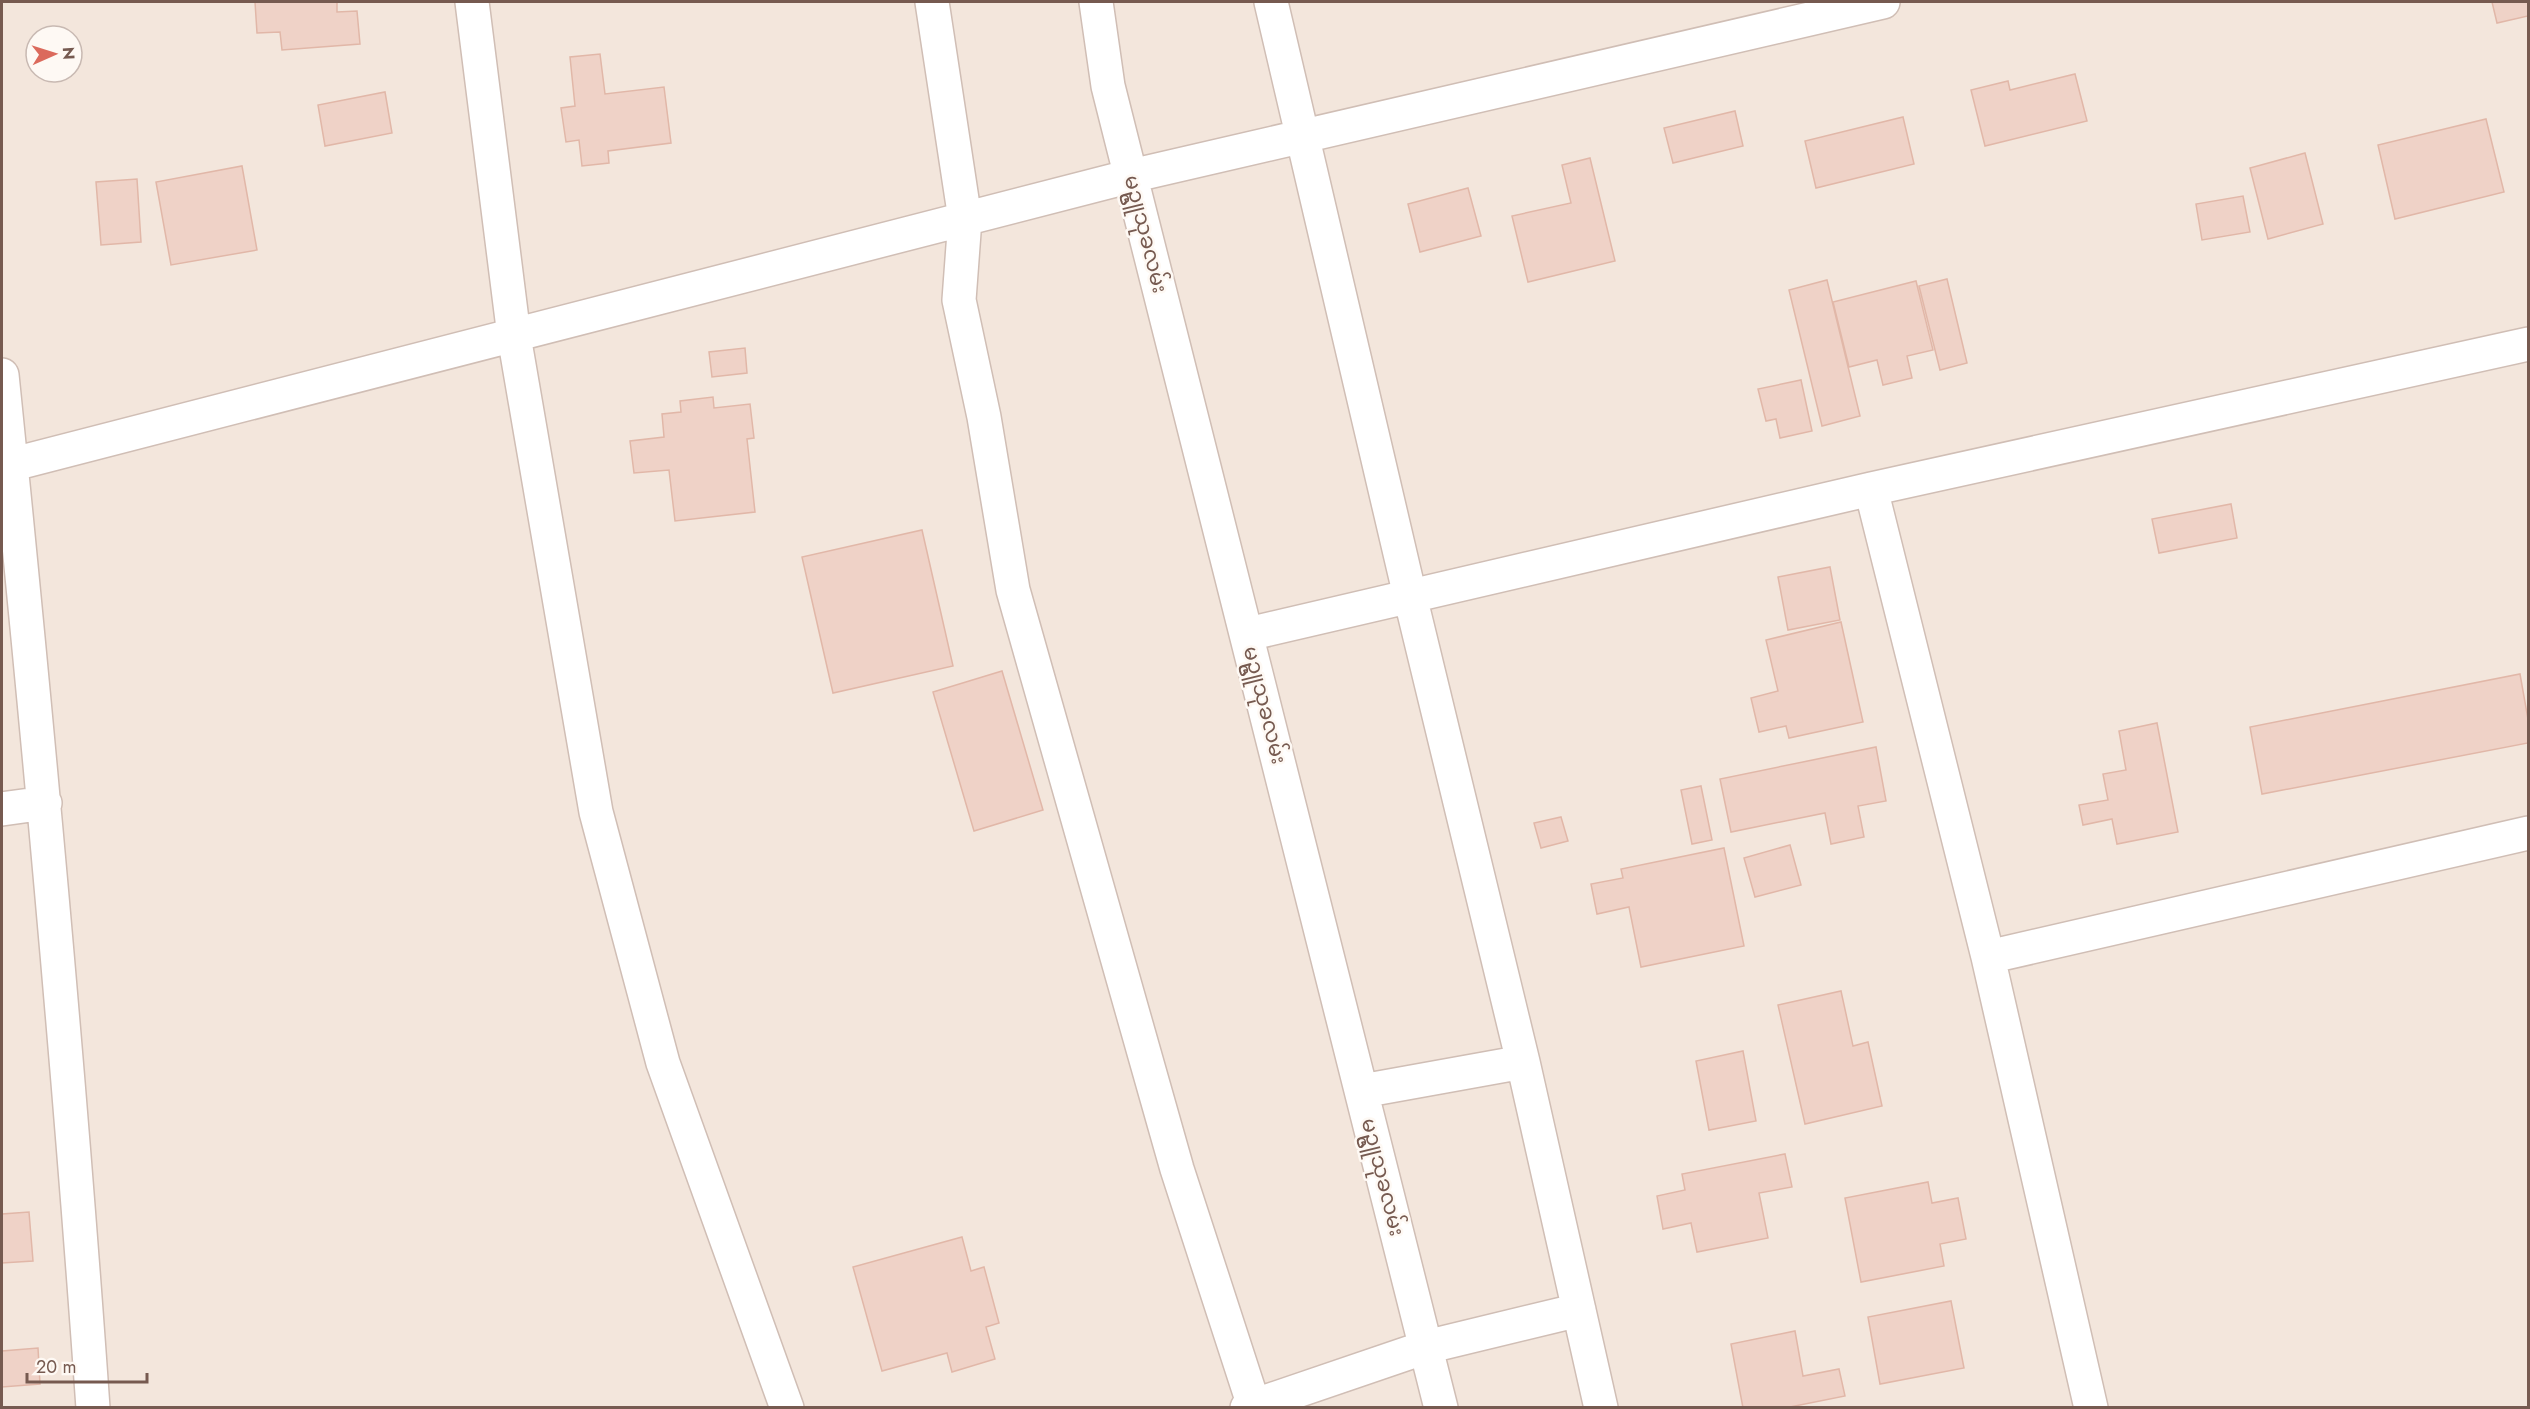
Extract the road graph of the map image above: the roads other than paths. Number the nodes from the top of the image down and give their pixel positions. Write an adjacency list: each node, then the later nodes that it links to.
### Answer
1 (472, 2): 9 (street)
2 (932, 2): 8 (street)
3 (1096, 2): 7 (street, မဥ္ဇူသုခလမ်း)
4 (1271, 2): 6 (street)
5 (1883, 2): 6 (street)
6 (1303, 136): 7 (street); 14 (street)
7 (1131, 176): 8 (street); 15 (street, မဥ္ဇူသုခလမ်း)
8 (964, 219): 9 (street); 26 (street)
9 (514, 336): 12 (street); 25 (street)
10 (2529, 344): 13 (street)
11 (2, 375): 12 (street)
12 (6, 467): 16 (street)
13 (1871, 489): 14 (street); 19 (street)
14 (1410, 597): 15 (street); 20 (street)
15 (1248, 634): 21 (street, မဥ္ဇူသုခလမ်း)
16 (45, 803): 17 (street); 24 (street)
17 (2, 808)
18 (2529, 833): 19 (street)
19 (1988, 957): 29 (street)
20 (1523, 1062): 21 (street); 22 (street)
21 (1362, 1092): 23 (street, မဥ္ဇူသုခလမ်း)
22 (1579, 1310): 23 (street); 28 (street)
23 (1426, 1347): 26 (street); 27 (street, မဥ္ဇူသုခလမ်း)
24 (93, 1407)
25 (787, 1407)
26 (1251, 1407)
27 (1441, 1407)
28 (1601, 1407)
29 (2091, 1407)

